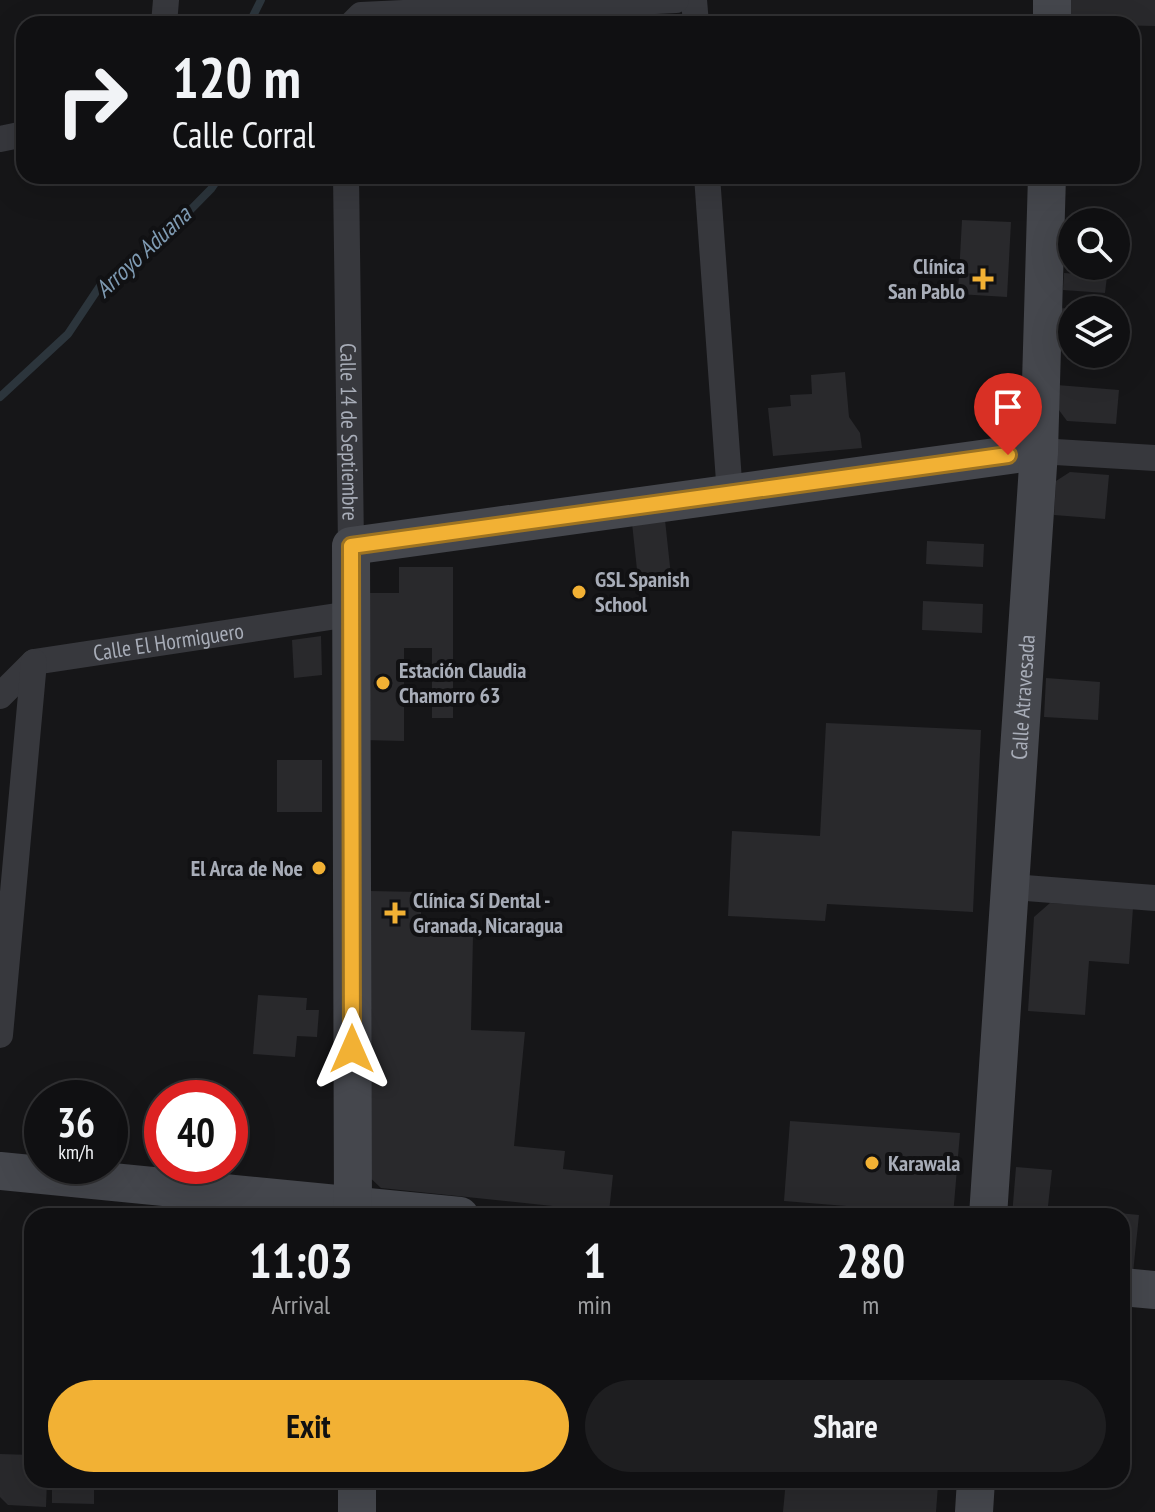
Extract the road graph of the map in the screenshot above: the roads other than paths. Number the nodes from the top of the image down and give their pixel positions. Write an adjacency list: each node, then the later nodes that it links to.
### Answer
1 (676, 0): 2 (street)
2 (360, 16)
3 (346, 184): 9 (street, Calle 14 de Septiembre)
4 (708, 184): 8 (street)
5 (1047, 184): 6 (street, Calle Atravesada)
6 (1039, 451): 7 (street); 8 (street); 13 (street, Calle Atravesada)
7 (1155, 458)
8 (730, 495): 9 (street)
9 (351, 546): 10 (street, Calle 14 de Septiembre)
10 (350, 614): 11 (street, Calle El Hormiguero); 18 (street, Calle 14 de Septiembre)
11 (34, 662): 12 (street); 15 (street)
12 (0, 696)
13 (1012, 887): 14 (street); 19 (street, Calle Atravesada)
14 (1155, 898)
15 (0, 1035)
16 (0, 1171): 17 (street)
17 (334, 1208)
18 (352, 1208)
19 (989, 1208)
20 (1130, 1288): 21 (street)
21 (1155, 1290)
22 (357, 1488): 24 (street)
23 (976, 1488): 25 (street)
24 (357, 1512)
25 (974, 1512)

